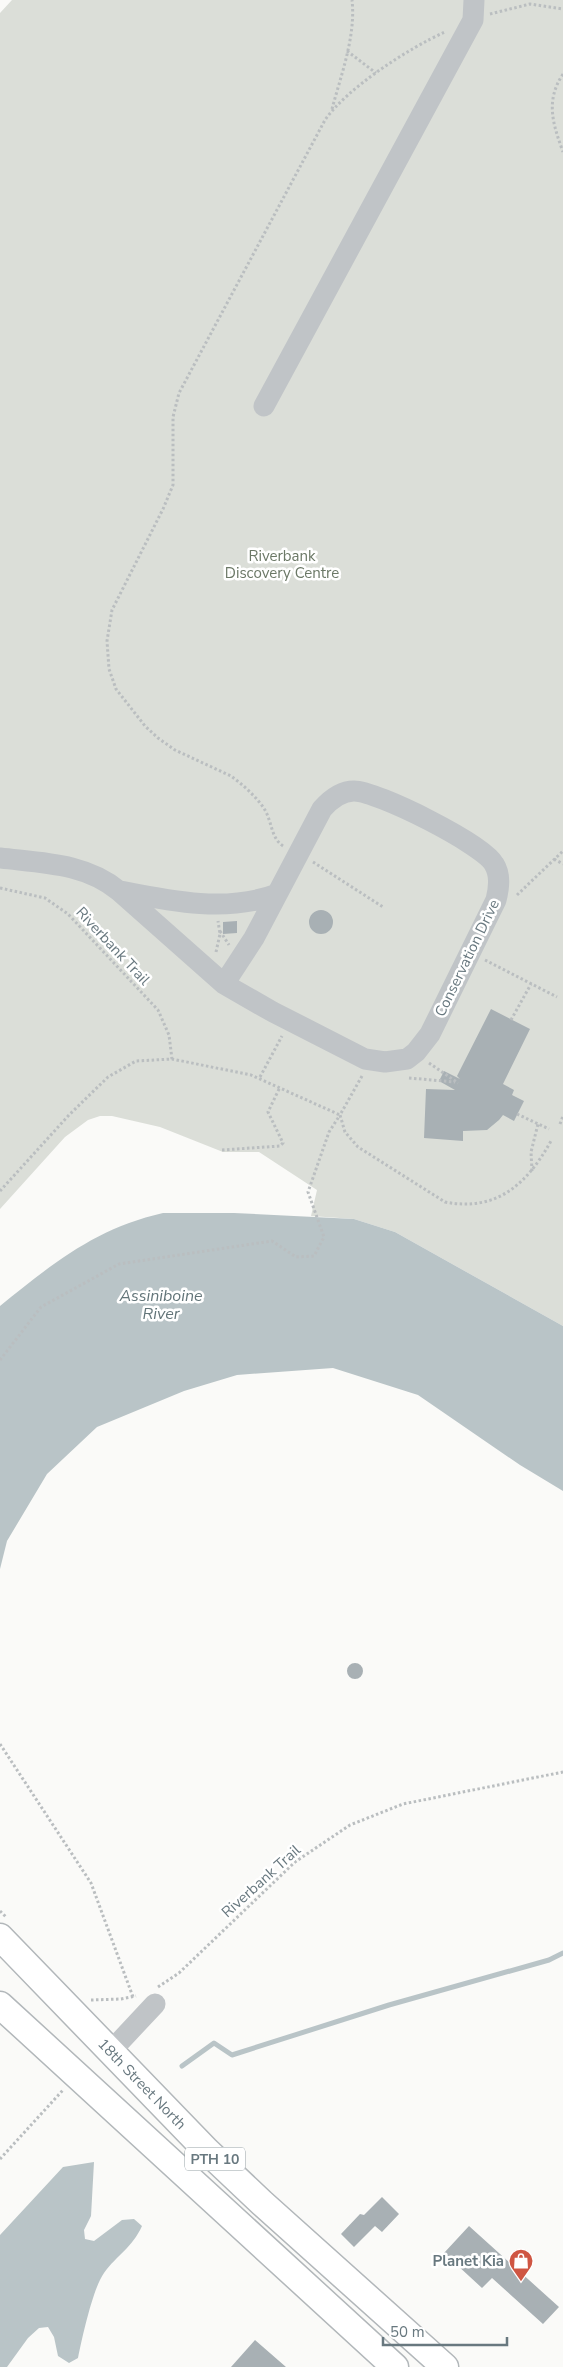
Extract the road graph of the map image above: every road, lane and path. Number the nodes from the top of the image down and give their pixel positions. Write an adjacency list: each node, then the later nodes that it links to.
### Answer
1 (352, 0): 3 (path)
2 (474, 0): 9 (street)
3 (347, 51): 4 (path); 6 (path)
4 (376, 73)
5 (563, 74): 8 (path)
6 (332, 110)
7 (325, 120): 10 (path)
8 (563, 152)
9 (264, 406)
10 (289, 849)
11 (563, 851): 14 (path)
12 (0, 858): 17 (street, Conservation Drive)
13 (307, 858): 21 (path)
14 (554, 859): 15 (path); 19 (path)
15 (563, 864)
16 (0, 888): 28 (path, Riverbank Trail)
17 (119, 891): 20 (street); 23 (street, Conservation Drive)
18 (277, 894): 20 (street); 23 (street, Conservation Drive); 26 (street, Conservation Drive)
19 (515, 897)
20 (221, 904): 23 (path)
21 (382, 907)
22 (480, 958): 24 (path)
23 (219, 980): 26 (street, Conservation Drive)
24 (531, 984): 25 (path); 27 (path)
25 (557, 997)
26 (290, 1020): 31 (path)
27 (511, 1020)
28 (172, 1058): 31 (path); 43 (path)
29 (426, 1061): 32 (path)
30 (364, 1074): 34 (path)
31 (260, 1077): 33 (path)
32 (404, 1077)
33 (280, 1087): 34 (path); 41 (path)
34 (340, 1115): 42 (path); 44 (path)
35 (519, 1116): 37 (path)
36 (563, 1116): 38 (path)
37 (538, 1124): 39 (path); 42 (path)
38 (560, 1124)
39 (549, 1130)
40 (551, 1141): 42 (path)
41 (222, 1150)
42 (532, 1171)
43 (0, 1192)
44 (0, 1360)
45 (0, 1744): 49 (path)
46 (563, 1772): 48 (path, Riverbank Trail)
47 (0, 1937): 52 (main road, 18th Street North / PTH 10)
48 (151, 1995): 49 (path, Riverbank Trail); 52 (street)
49 (133, 1997): 50 (path, Riverbank Trail)
50 (85, 2000)
51 (0, 2005): 55 (main road, PTH 10)
52 (111, 2051): 56 (main road, 18th Street North / PTH 10)
53 (67, 2085): 54 (path)
54 (0, 2159)
55 (395, 2367)
56 (445, 2367)

